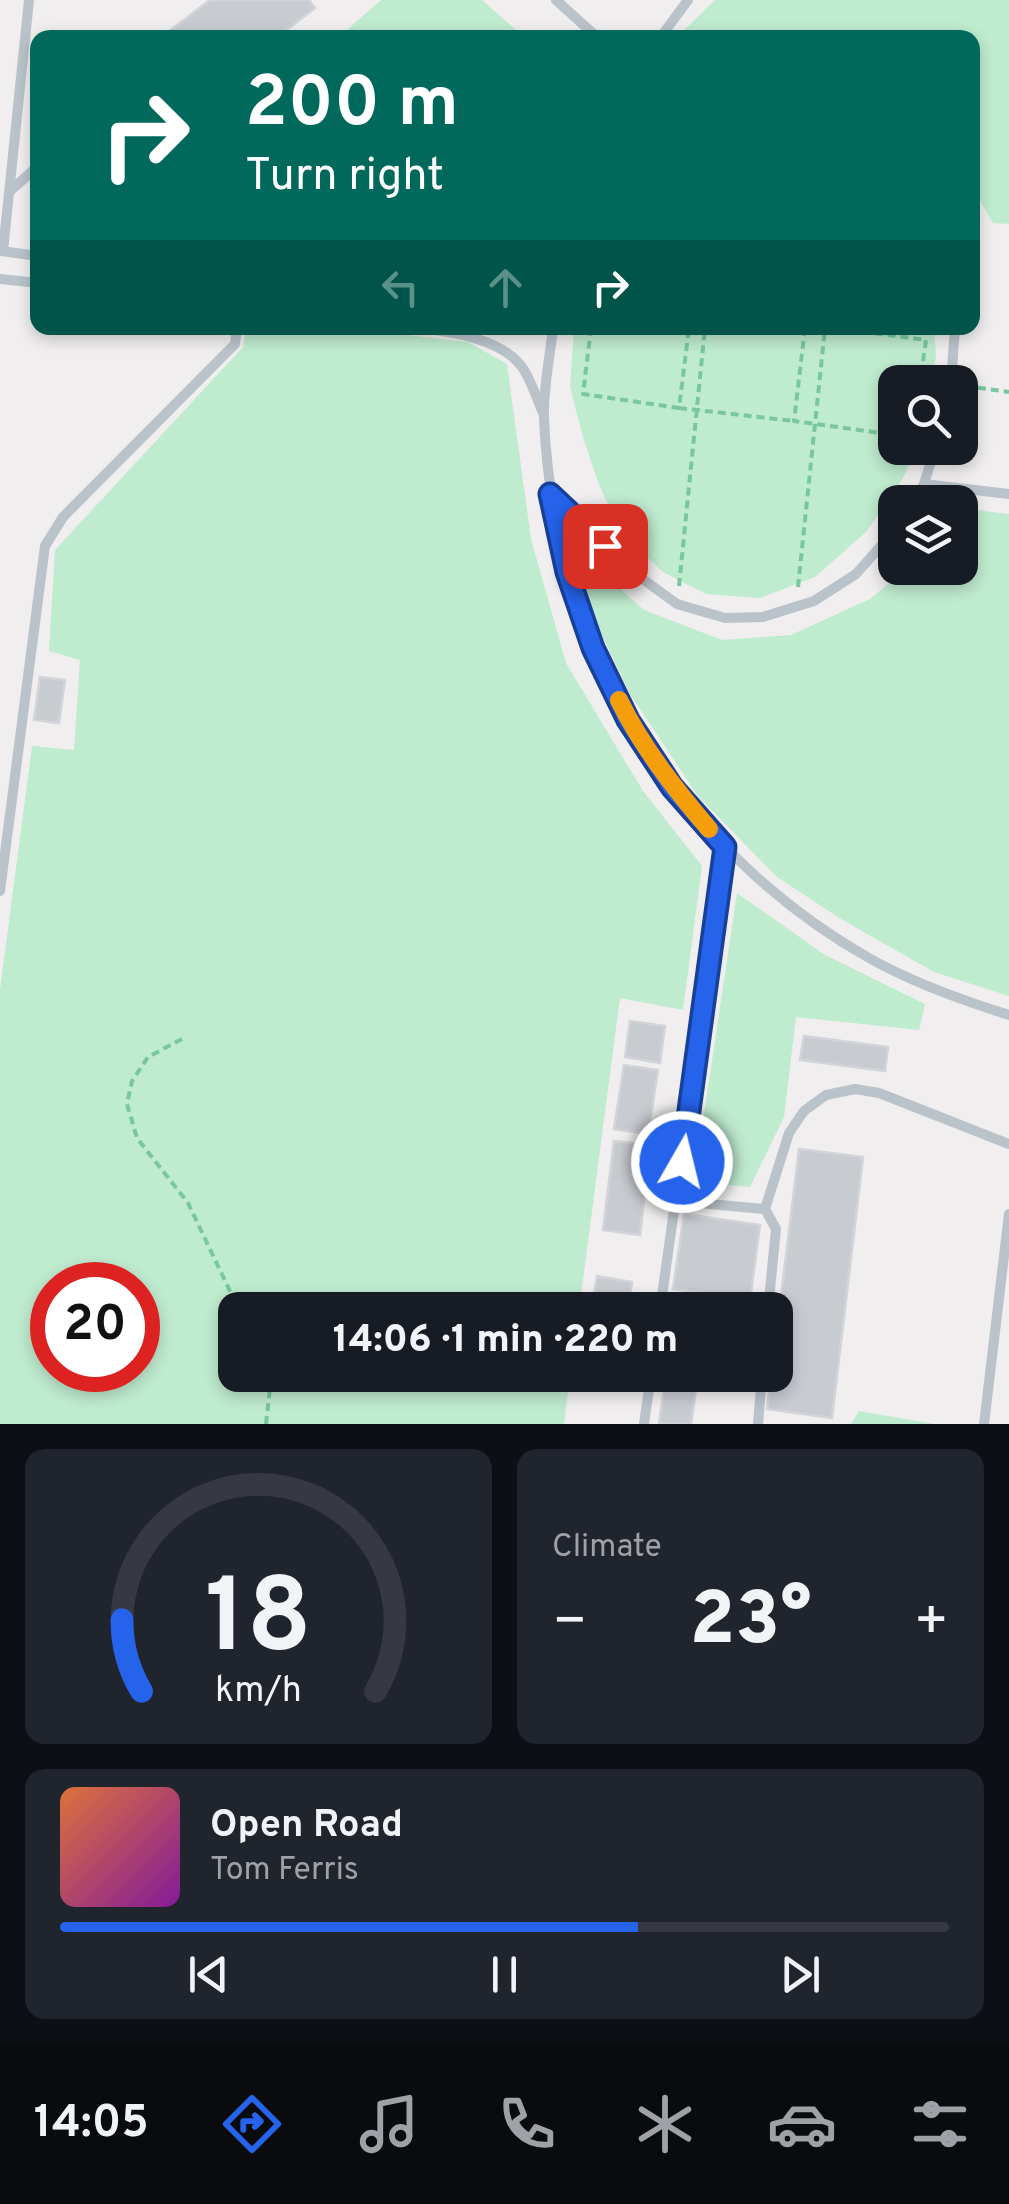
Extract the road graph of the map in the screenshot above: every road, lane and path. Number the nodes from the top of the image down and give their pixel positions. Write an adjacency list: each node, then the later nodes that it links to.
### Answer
1 (30, 0): 7 (lane)
2 (556, 0): 4 (lane)
3 (688, 0): 5 (lane)
4 (589, 30)
5 (666, 30)
6 (30, 173): 7 (lane)
7 (8, 193): 8 (lane)
8 (2, 251): 9 (lane)
9 (30, 255)
10 (0, 278): 11 (lane)
11 (30, 282)
12 (236, 335): 40 (lane)
13 (464, 335): 28 (lane)
14 (552, 335): 28 (lane)
15 (590, 335): 26 (path)
16 (688, 335): 26 (path)
17 (704, 335): 27 (path)
18 (804, 335): 29 (path)
19 (824, 335): 30 (path)
20 (888, 335): 22 (path)
21 (954, 335): 23 (lane)
22 (922, 365)
23 (952, 365)
24 (978, 388): 25 (path)
25 (1009, 392)
26 (679, 408): 27 (path)
27 (696, 410): 29 (path); 37 (path)
28 (544, 414): 34 (lane)
29 (794, 421): 30 (path)
30 (815, 424): 31 (path); 38 (path)
31 (878, 433)
32 (930, 465): 33 (lane)
33 (924, 484): 35 (lane)
34 (550, 494): 37 (lane); 39 (lane)
35 (1009, 494)
36 (878, 549): 38 (lane)
37 (677, 604): 38 (lane)
38 (796, 606)
39 (725, 847): 41 (lane); 44 (lane)
40 (0, 891)
41 (1009, 1015)
42 (182, 1039): 47 (path)
43 (1009, 1144): 45 (lane)
44 (676, 1201): 45 (lane); 48 (lane)
45 (765, 1209): 49 (lane)
46 (1009, 1214): 56 (lane)
47 (230, 1292)
48 (663, 1292)
49 (770, 1292)
50 (270, 1392): 53 (path)
51 (649, 1392): 54 (lane)
52 (761, 1392): 55 (lane)
53 (266, 1424)
54 (644, 1424)
55 (758, 1424)
56 (984, 1424)

